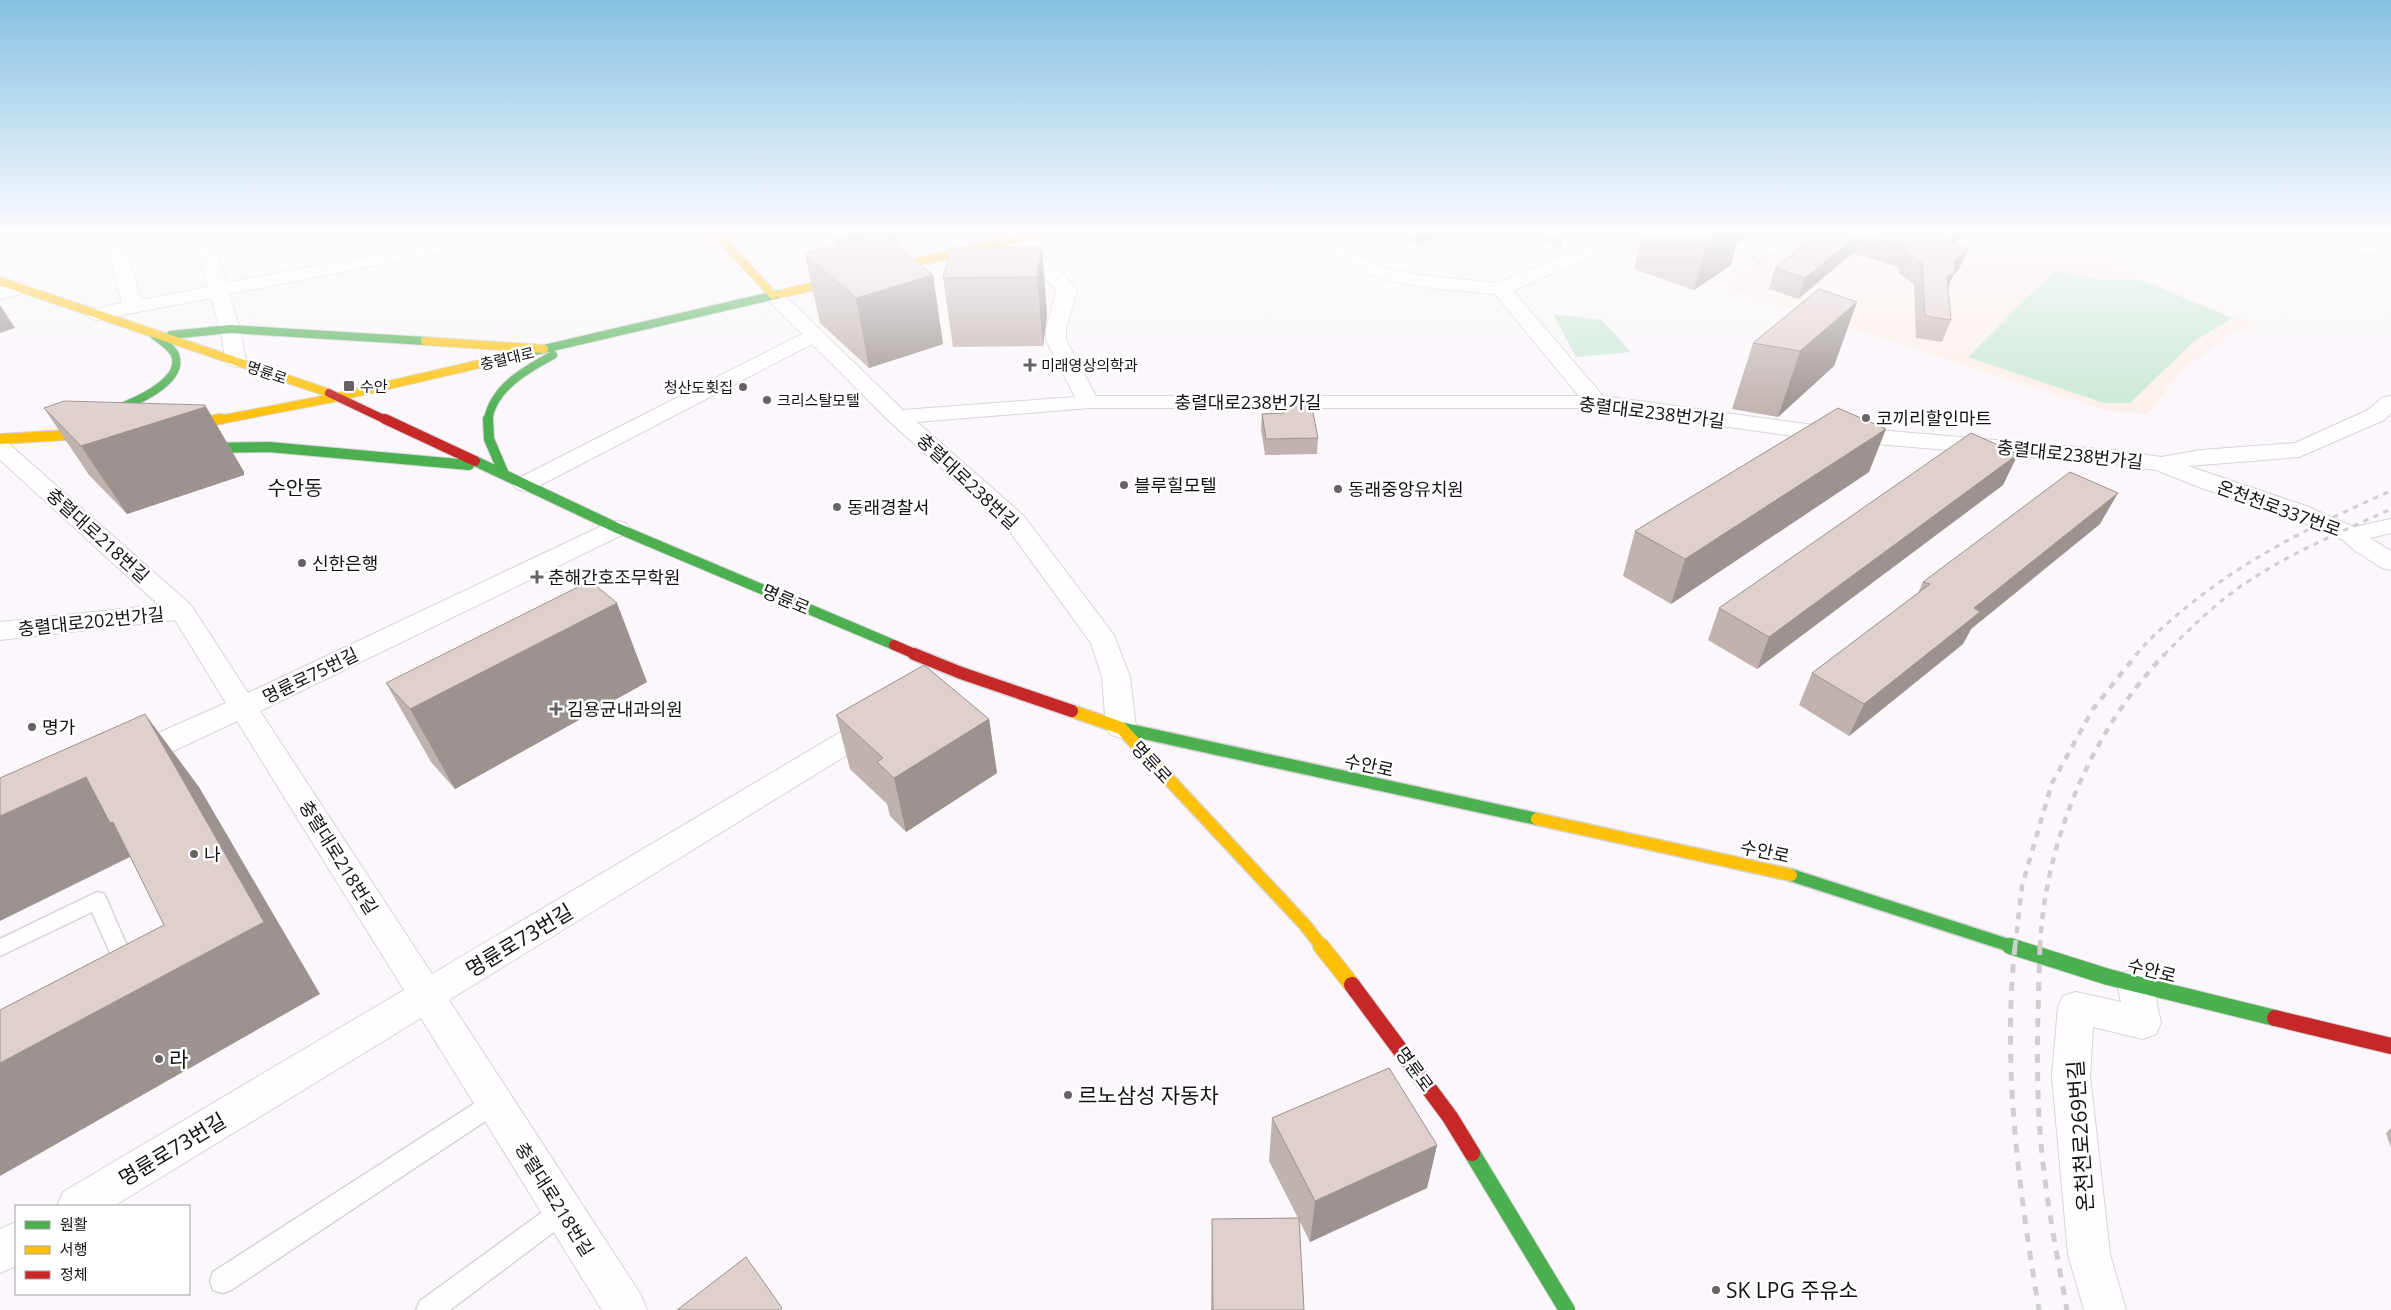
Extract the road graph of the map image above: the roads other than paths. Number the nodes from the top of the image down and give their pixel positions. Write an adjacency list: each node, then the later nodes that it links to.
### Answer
1 (34, 293): 10 (main road, 명륜로)
2 (130, 293): 9 (street)
3 (203, 293): 9 (street)
4 (220, 293): 11 (street)
5 (781, 293): 8 (main road, 충렬대로)
6 (1066, 293): 18 (street)
7 (1504, 293): 19 (street)
8 (773, 295): 13 (street, 충렬대로238번길); 14 (main road, 충렬대로)
9 (134, 307): 10 (street)
10 (96, 314): 12 (main road, 명륜로)
11 (230, 329): 12 (main road); 15 (main road); 16 (street)
12 (157, 334): 16 (main road, 명륜로); 25 (main road)
13 (813, 336): 21 (street, 충렬대로238번길); 33 (street)
14 (580, 341): 15 (main road, 충렬대로); 32 (main road)
15 (544, 349): 17 (main road, 충렬대로)
16 (236, 361): 17 (main road, 명륜로)
17 (340, 397): 22 (main road, 충렬대로); 31 (main road, 명륜로)
18 (1089, 402): 19 (street, 충렬대로238번가길); 21 (street, 충렬대로238번가길)
19 (1596, 402): 30 (street, 충렬대로238번가길)
20 (2391, 402): 30 (street, 충렬대로238번가길)
21 (898, 417): 42 (street, 충렬대로238번길)
22 (160, 428)
23 (113, 432): 24 (main road)
24 (73, 435): 25 (main road); 27 (main road)
25 (36, 437): 26 (main road)
26 (0, 439)
27 (105, 445)
28 (0, 448): 38 (street, 충렬대로218번길)
29 (184, 448): 31 (main road)
30 (2161, 464): 36 (street, 온천천로337번로)
31 (489, 467): 32 (main road, 명륜로)
32 (504, 474): 33 (main road, 명륜로)
33 (525, 484): 35 (main road, 명륜로)
34 (2391, 526): 36 (street)
35 (617, 528): 40 (main road, 명륜로); 41 (street, 명륜로75번길)
36 (2352, 535): 37 (street, 온천천로337번로)
37 (2391, 562)
38 (182, 611): 39 (street, 충렬대로202번가길); 41 (street, 충렬대로218번길)
39 (0, 631)
40 (961, 673): 42 (main road, 명륜로); 47 (street, 명륜로73번길)
41 (243, 707): 43 (street, 명륜로75번길); 47 (street, 충렬대로218번길)
42 (1120, 728): 45 (main road, 수안로); 57 (main road, 명륜로)
43 (108, 768)
44 (0, 948): 46 (lane)
45 (2135, 984): 48 (main road, 수안로); 58 (street, 온천천로269번길)
46 (136, 989)
47 (427, 995): 49 (street, 충렬대로218번길); 50 (street, 명륜로73번길)
48 (2391, 1046)
49 (494, 1103): 51 (street, 충렬대로218번길); 54 (lane)
50 (79, 1205)
51 (563, 1211): 55 (lane); 56 (street, 충렬대로218번길)
52 (15, 1244): 53 (street)
53 (0, 1252)
54 (222, 1281)
55 (429, 1310)
56 (626, 1310)
57 (1567, 1310)
58 (2105, 1310)

